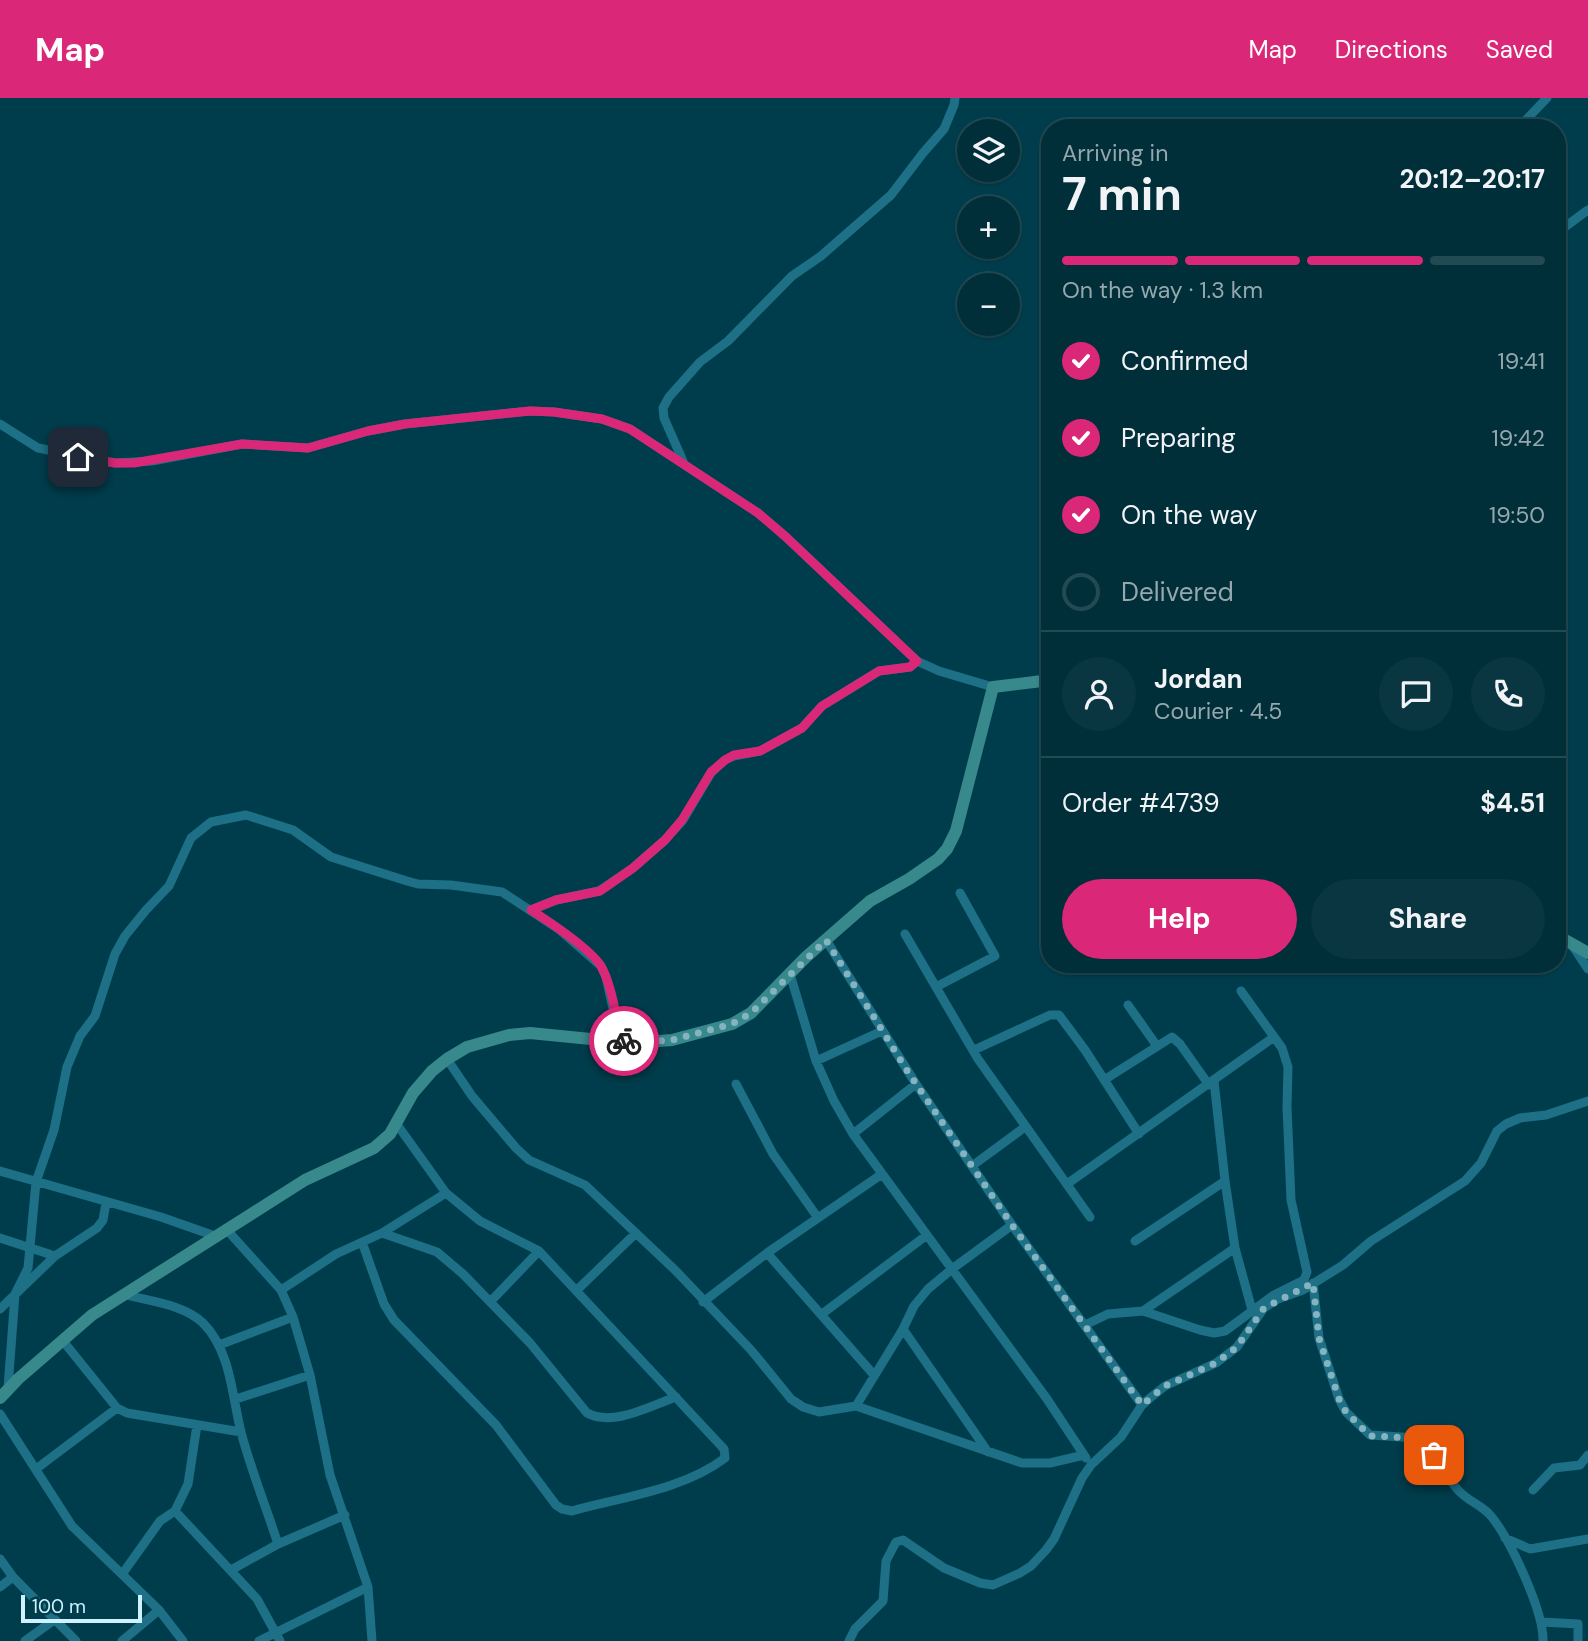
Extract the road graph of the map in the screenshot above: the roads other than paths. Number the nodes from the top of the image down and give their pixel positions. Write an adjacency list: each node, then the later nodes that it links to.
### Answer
1 (955, 98): 7 (street)
2 (1547, 98): 3 (street)
3 (1527, 119)
4 (1588, 210): 5 (street)
5 (1566, 226)
6 (0, 424): 7 (street)
7 (683, 463): 8 (street)
8 (917, 661): 10 (street); 12 (street)
9 (1041, 679): 10 (street)
10 (993, 687): 14 (street)
11 (960, 894): 20 (street)
12 (531, 910): 25 (street); 43 (street)
13 (905, 934): 20 (street)
14 (826, 940): 19 (street); 23 (street)
15 (1566, 941): 16 (street)
16 (1572, 945): 17 (street); 18 (street)
17 (1588, 953)
18 (1588, 969)
19 (790, 974): 25 (street); 29 (street)
20 (936, 988): 27 (street)
21 (1241, 991): 24 (street)
22 (1128, 1005): 26 (street)
23 (882, 1031): 29 (street); 33 (street)
24 (1274, 1037): 31 (street); 72 (street)
25 (625, 1043): 28 (street)
26 (1157, 1046): 30 (street); 31 (street)
27 (974, 1050): 30 (street); 36 (street)
28 (447, 1059): 35 (street); 52 (street)
29 (816, 1061): 37 (street)
30 (1104, 1080): 38 (street)
31 (1212, 1083): 38 (street); 42 (street)
32 (736, 1084): 48 (street)
33 (916, 1084): 37 (street); 39 (street)
34 (1588, 1101): 64 (street)
35 (396, 1123): 45 (street); 50 (street)
36 (1025, 1127): 39 (street); 44 (street)
37 (853, 1134): 41 (street)
38 (1139, 1134): 44 (street)
39 (972, 1166): 49 (street)
40 (0, 1171): 43 (street)
41 (882, 1174): 48 (street); 53 (street)
42 (1225, 1181): 56 (street); 59 (street)
43 (36, 1182): 46 (street); 58 (street)
44 (1067, 1184): 47 (street)
45 (446, 1193): 51 (street); 60 (street)
46 (106, 1203): 54 (street); 62 (street)
47 (1090, 1217)
48 (818, 1218): 61 (street)
49 (1012, 1225): 63 (street); 76 (street)
50 (227, 1230): 54 (street); 65 (street)
51 (382, 1233): 57 (street); 69 (street)
52 (636, 1233): 66 (street); 70 (street)
53 (927, 1235): 63 (street); 74 (street)
54 (215, 1236): 68 (street)
55 (0, 1238): 58 (street)
56 (1135, 1241)
57 (362, 1242): 65 (street); 83 (street)
58 (30, 1246): 62 (street); 67 (street)
59 (1235, 1248): 72 (street); 73 (street)
60 (539, 1251): 66 (street); 69 (street)
61 (767, 1253): 70 (street); 74 (street)
62 (55, 1255): 67 (street)
63 (952, 1269): 77 (street); 92 (street)
64 (1313, 1283): 85 (street); 99 (street)
65 (281, 1290): 75 (street)
66 (577, 1290): 83 (street)
67 (15, 1294): 71 (street); 82 (street)
68 (123, 1294): 78 (street); 79 (street)
69 (489, 1302): 83 (street)
70 (704, 1302): 86 (street)
71 (0, 1309)
72 (1252, 1310): 73 (street)
73 (1143, 1311): 76 (street)
74 (822, 1314): 81 (street)
75 (293, 1317): 79 (street); 80 (street)
76 (1085, 1325): 85 (street)
77 (903, 1329): 81 (street); 91 (street)
78 (64, 1341): 82 (street); 87 (street)
79 (219, 1345): 84 (street)
80 (310, 1375): 84 (street); 98 (street)
81 (874, 1375): 86 (street)
82 (4, 1394)
83 (676, 1397)
84 (236, 1399): 90 (street)
85 (1142, 1405): 94 (street)
86 (856, 1406): 91 (street)
87 (117, 1408): 89 (street); 95 (street)
88 (0, 1414): 95 (street)
89 (197, 1425): 90 (street); 97 (street)
90 (241, 1432): 101 (street)
91 (989, 1454): 92 (street)
92 (1084, 1455): 94 (street)
93 (1588, 1455): 96 (street)
94 (1091, 1465): 118 (street)
95 (36, 1469): 104 (street)
96 (1533, 1490)
97 (175, 1511): 103 (street); 104 (street)
98 (345, 1515): 101 (street); 107 (street)
99 (1505, 1538): 100 (street); 110 (street)
100 (1588, 1539)
101 (278, 1544): 103 (street)
102 (0, 1559): 105 (street)
103 (231, 1570): 111 (street)
104 (123, 1573): 108 (street)
105 (13, 1577): 106 (street); 109 (street)
106 (0, 1587)
107 (368, 1587): 111 (street); 117 (street)
108 (159, 1610): 114 (street); 115 (street)
109 (54, 1619): 112 (street); 113 (street)
110 (1542, 1622): 119 (street); 120 (street)
111 (278, 1637): 116 (street)
112 (25, 1641)
113 (76, 1641)
114 (122, 1641)
115 (183, 1641)
116 (260, 1641)
117 (372, 1641)
118 (849, 1641)
119 (1543, 1641)
120 (1578, 1641)

